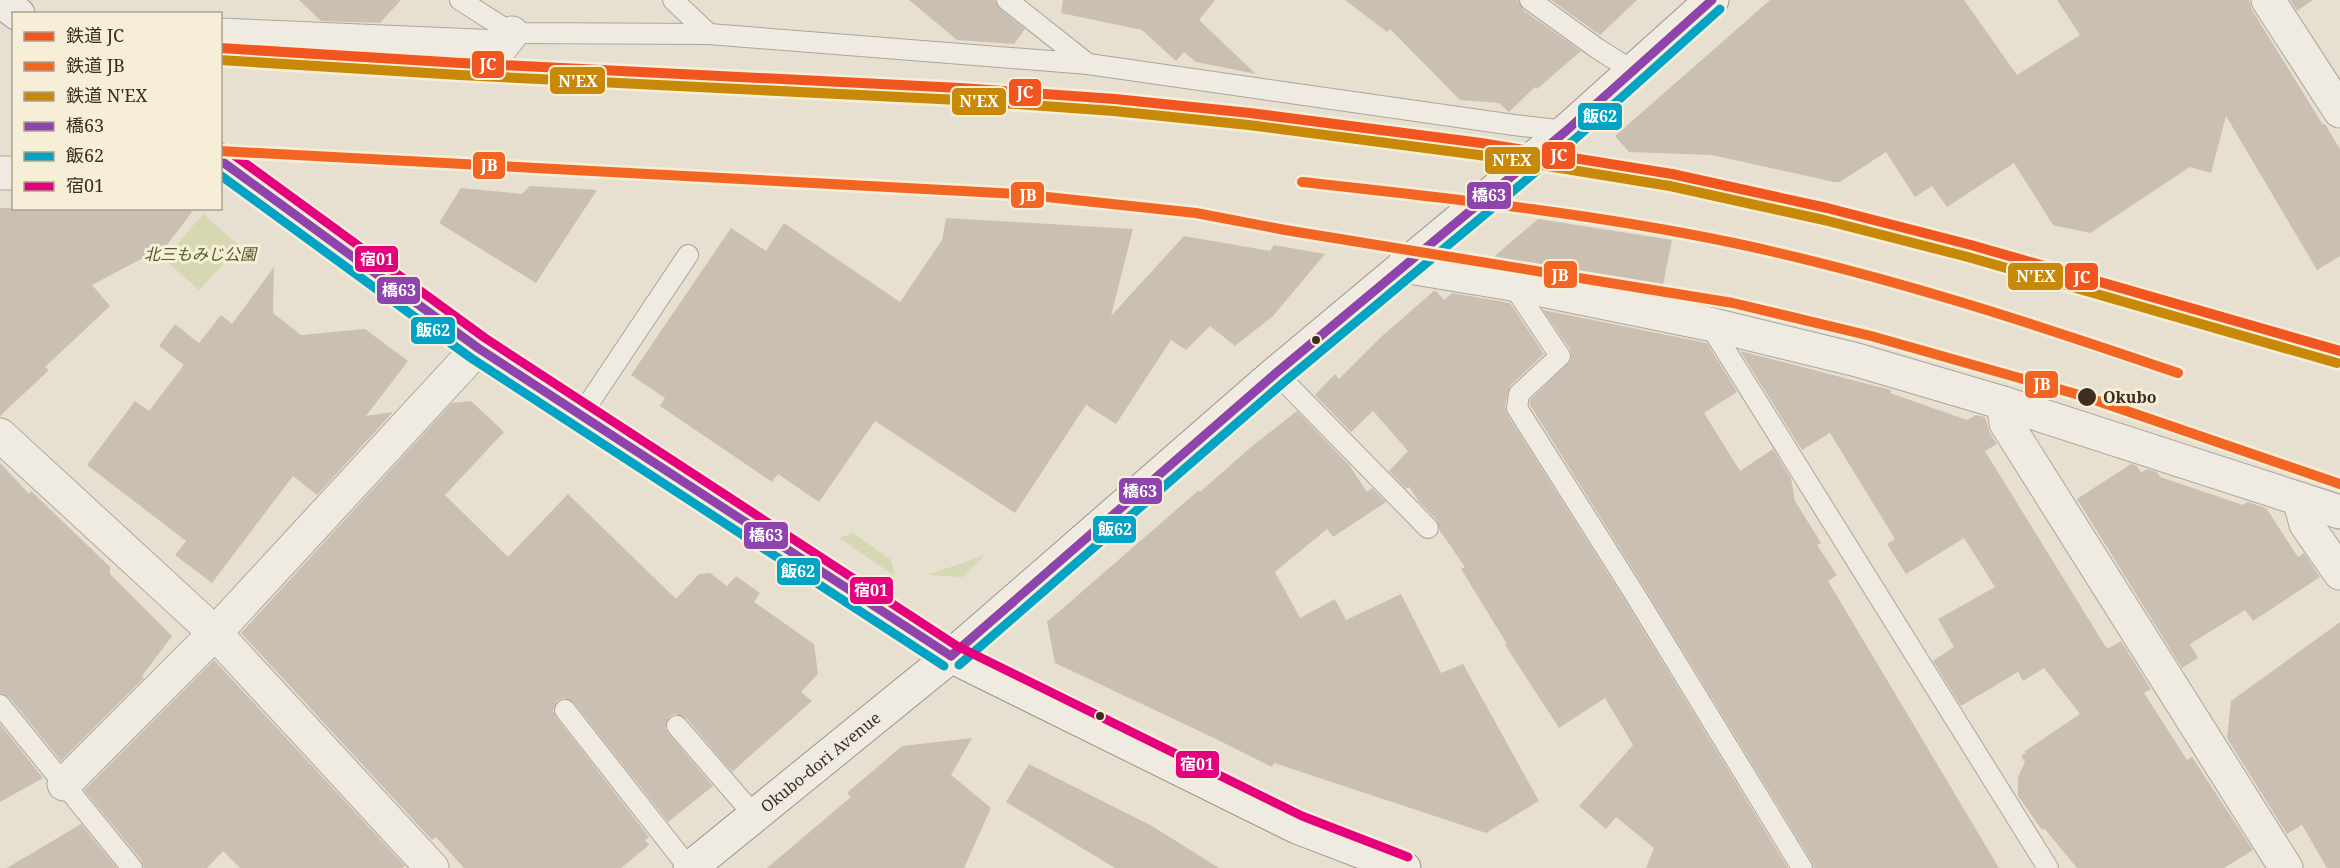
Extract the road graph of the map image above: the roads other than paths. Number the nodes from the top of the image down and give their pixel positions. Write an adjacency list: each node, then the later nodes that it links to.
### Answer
1 (0, 0): 8 (street)
2 (460, 0): 9 (lane)
3 (673, 0): 11 (lane)
4 (1007, 0): 12 (lane)
5 (1530, 0): 13 (lane)
6 (1712, 0): 13 (street, Okubo-dori Avenue)
7 (2268, 0): 14 (street)
8 (15, 12)
9 (512, 33): 10 (street); 11 (lane)
10 (222, 34)
11 (708, 34): 12 (lane)
12 (1088, 64): 15 (lane)
13 (1633, 71): 15 (street, Okubo-dori Avenue)
14 (2340, 111)
15 (1566, 131): 19 (street, Okubo-dori Avenue)
16 (222, 163): 17 (street)
17 (235, 180): 22 (street)
18 (688, 255): 25 (lane)
19 (1403, 266): 20 (street); 23 (street, Okubo-dori Avenue)
20 (1515, 281): 21 (street); 42 (lane)
21 (1709, 324): 24 (street); 43 (lane)
22 (478, 348): 25 (street); 31 (street)
23 (1276, 373): 29 (lane); 32 (street, Okubo-dori Avenue)
24 (2003, 403): 27 (street); 44 (street)
25 (581, 415): 32 (street)
26 (0, 435): 31 (street)
27 (2299, 498): 28 (street); 30 (street)
28 (2340, 512)
29 (1428, 528)
30 (2340, 573)
31 (215, 633): 36 (street); 39 (street)
32 (951, 656): 37 (street, Okubo-dori Avenue); 41 (street)
33 (0, 705): 36 (lane)
34 (565, 710): 40 (lane)
35 (677, 726): 37 (lane)
36 (64, 784): 38 (lane)
37 (754, 815): 40 (street, Okubo-dori Avenue)
38 (132, 868)
39 (432, 868)
40 (690, 868)
41 (1404, 868)
42 (1802, 868)
43 (2048, 868)
44 (2286, 868)

